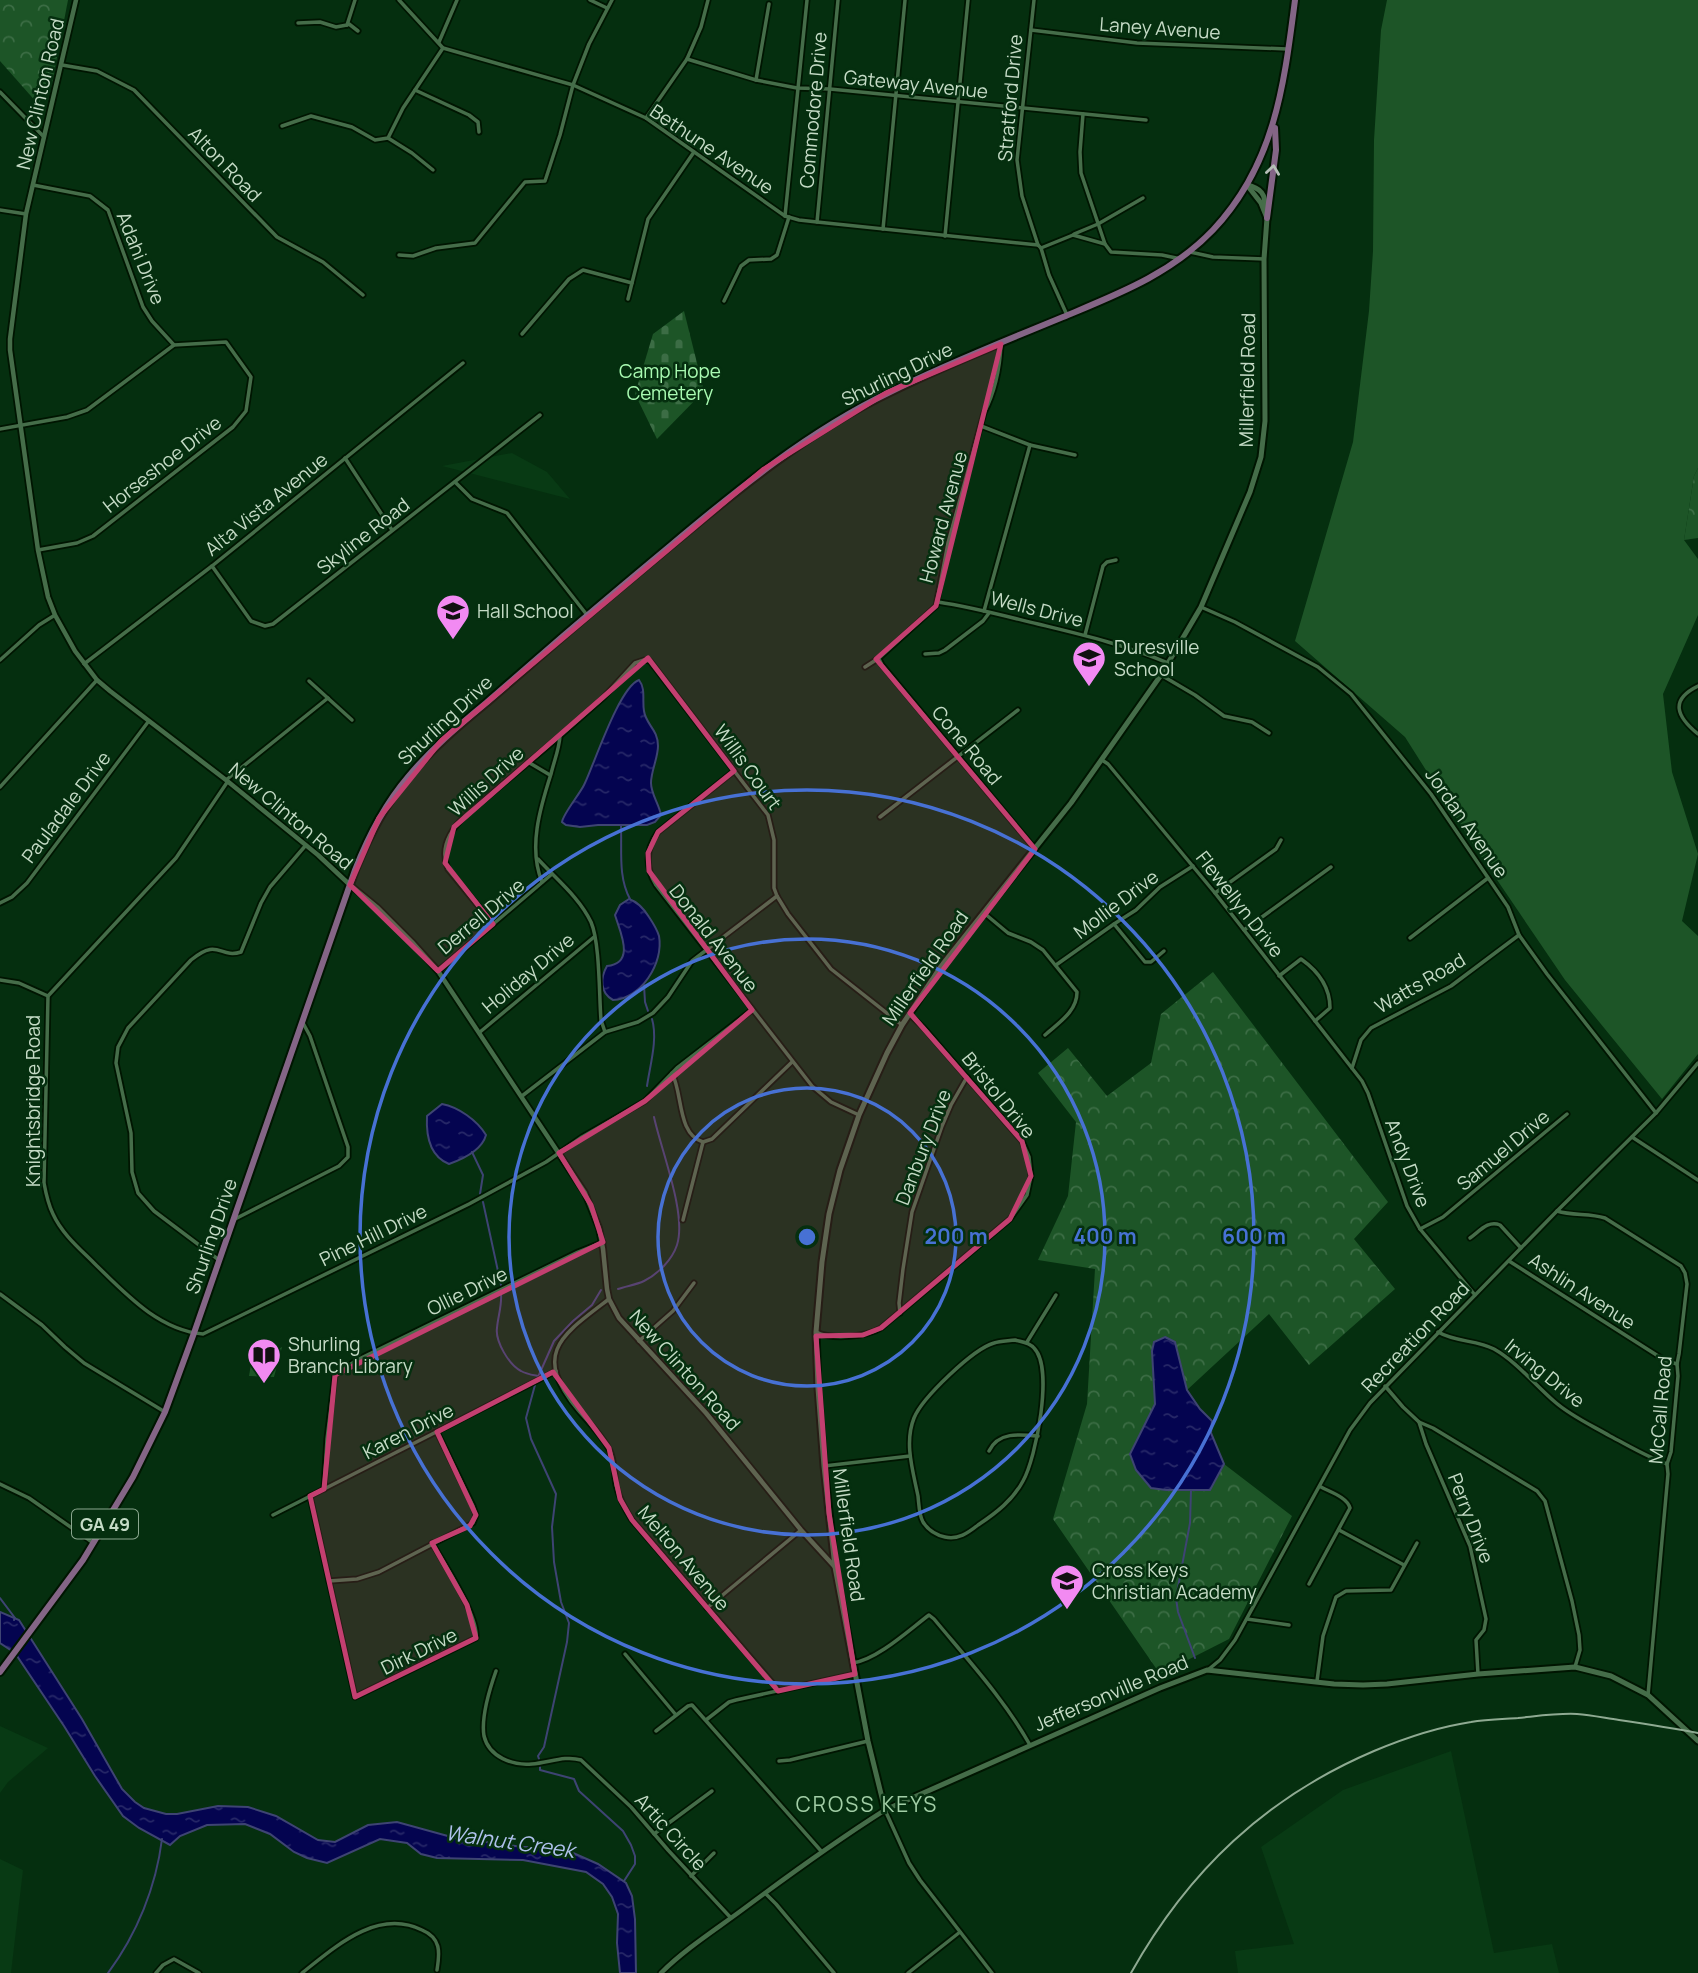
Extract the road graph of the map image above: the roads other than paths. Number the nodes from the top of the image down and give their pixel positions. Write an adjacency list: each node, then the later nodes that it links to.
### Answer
1 (76, 0): 24 (street, New Clinton Road)
2 (355, 0): 17 (street)
3 (399, 0): 20 (street)
4 (457, 0): 20 (street)
5 (590, 0): 15 (street)
6 (612, 0): 15 (street)
7 (708, 0): 23 (street)
8 (807, 0): 27 (street)
9 (838, 0): 28 (street, Commodore Drive)
10 (905, 0): 31 (street)
11 (968, 0): 32 (street)
12 (1034, 0): 18 (street, Stratford Drive)
13 (1295, 0): 22 (main road, GA 49)
14 (769, 4): 25 (street)
15 (607, 8): 26 (street)
16 (298, 23): 17 (street)
17 (347, 25): 19 (street)
18 (1030, 30): 22 (street, Laney Avenue); 33 (street, Stratford Drive)
19 (358, 31)
20 (439, 42): 21 (street)
21 (443, 48): 26 (street, Bethune Avenue); 29 (street)
22 (1287, 49): 37 (main road, GA 49)
23 (687, 59): 25 (street, Gateway Avenue); 35 (street)
24 (62, 65): 40 (street, New Clinton Road); 63 (street, Alton Road)
25 (756, 80): 27 (street, Gateway Avenue)
26 (573, 85): 35 (street, Bethune Avenue); 59 (street)
27 (797, 88): 28 (street, Gateway Avenue); 49 (street)
28 (830, 89): 31 (street, Gateway Avenue); 51 (street, Commodore Drive)
29 (415, 90): 39 (street); 41 (street)
30 (0, 92): 40 (street)
31 (896, 96): 32 (street, Gateway Avenue); 53 (street)
32 (958, 102): 33 (street, Gateway Avenue); 55 (street)
33 (1021, 108): 34 (street, Gateway Avenue); 57 (street, Stratford Drive)
34 (1083, 114): 36 (street, Gateway Avenue); 52 (street)
35 (646, 118): 42 (street, Bethune Avenue)
36 (1146, 120)
37 (1275, 122): 45 (main road, GA 49); 50 (main road, one-way to 37)
38 (282, 126): 41 (street)
39 (479, 132)
40 (44, 137): 44 (street, New Clinton Road)
41 (388, 138): 43 (street)
42 (694, 152): 49 (street, Bethune Avenue); 62 (street)
43 (433, 170)
44 (33, 185): 48 (street, New Clinton Road); 69 (street, Adahi Drive)
45 (1247, 185): 50 (main road, Millerfield Road); 58 (main road, Shurling Drive / GA 49)
46 (1143, 198): 52 (street)
47 (0, 211): 48 (street)
48 (26, 214): 72 (street, New Clinton Road)
49 (787, 216): 51 (street, Bethune Avenue); 65 (street)
50 (1267, 218): 61 (main road, Millerfield Road)
51 (817, 222): 53 (street, Bethune Avenue)
52 (1098, 224): 54 (street); 56 (street)
53 (883, 229): 55 (street, Bethune Avenue)
54 (1073, 235): 56 (street); 57 (street, Bethune Avenue)
55 (945, 236): 57 (street, Bethune Avenue)
56 (1105, 244): 60 (street)
57 (1040, 247): 66 (street, Stratford Drive)
58 (1190, 252): 60 (main road, Shurling Drive / GA 49); 61 (street)
59 (399, 256)
60 (1181, 259): 66 (main road, Shurling Drive / GA 49)
61 (1264, 260): 84 (main road, Millerfield Road)
62 (632, 283): 64 (street); 67 (street)
63 (363, 295)
64 (628, 299)
65 (724, 302)
66 (1068, 315): 68 (main road, Shurling Drive / GA 49)
67 (522, 334)
68 (1001, 344): 73 (street, Howard Avenue); 87 (main road, Shurling Drive / GA 49)
69 (174, 345): 72 (street); 80 (street, Horseshoe Drive)
70 (463, 363): 77 (street, Alta Vista Avenue)
71 (540, 415): 78 (street, Skyline Road)
72 (20, 426): 74 (street); 80 (street, New Clinton Road)
73 (981, 426): 75 (street); 83 (street, Howard Avenue)
74 (0, 429)
75 (1030, 445): 76 (street); 85 (street)
76 (1075, 455)
77 (345, 458): 79 (street); 82 (street, Alta Vista Avenue)
78 (455, 482): 79 (street, Skyline Road); 87 (street)
79 (392, 530): 82 (street, Skyline Road)
80 (38, 550): 86 (street, New Clinton Road)
81 (1116, 559): 88 (street)
82 (212, 566): 93 (street, Alta Vista Avenue)
83 (937, 602): 85 (street, Wells Drive); 90 (street, Howard Avenue)
84 (1201, 607): 92 (main road, Millerfield Road); 121 (street, Jordan Avenue)
85 (987, 612): 88 (street, Wells Drive); 89 (street)
86 (55, 615): 91 (street); 93 (street, New Clinton Road)
87 (587, 615): 123 (main road, Shurling Drive / GA 49)
88 (1085, 635): 92 (street, Wells Drive)
89 (925, 654)
90 (879, 658): 94 (street, Howard Avenue); 106 (street, Cone Road)
91 (0, 660)
92 (1168, 663): 95 (main road, Millerfield Road)
93 (84, 664): 96 (street, New Clinton Road)
94 (865, 667)
95 (1161, 675): 103 (street); 107 (main road, Millerfield Road)
96 (97, 680): 102 (street, New Clinton Road); 112 (street)
97 (309, 681): 99 (street)
98 (1698, 686): 104 (street)
99 (328, 698): 101 (street); 111 (street, Knightsbridge Road)
100 (1018, 710): 106 (street)
101 (352, 720)
102 (148, 722): 111 (street, New Clinton Road); 126 (street, Pauladale Drive)
103 (1269, 733)
104 (1698, 734)
105 (560, 736): 108 (street, Willis Drive); 109 (street, Willis Court); 110 (street, Derrell Drive)
106 (959, 757): 113 (street); 116 (street, Cone Road)
107 (1102, 760): 116 (main road, Millerfield Road); 118 (street, Flewellyn Drive)
108 (528, 762): 110 (street); 128 (street, Willis Drive)
109 (734, 771): 125 (street, Willis Court); 134 (street, Donald Avenue)
110 (550, 775): 117 (street, Derrell Drive)
111 (228, 780): 115 (street, New Clinton Road); 140 (street, Knightsbridge Road)
112 (0, 787)
113 (880, 817)
114 (1281, 840): 124 (street)
115 (306, 845): 123 (street, New Clinton Road); 169 (street)
116 (1035, 849): 127 (main road, Millerfield Road)
117 (537, 858): 120 (street, Derrell Drive); 122 (street, Derrell Drive)
118 (1193, 866): 124 (street, Flewellyn Drive); 129 (street, Mollie Drive)
119 (1331, 867): 130 (street)
120 (552, 874): 122 (street, Derrell Drive); 132 (street)
121 (1488, 878): 131 (street, Jordan Avenue); 133 (street)
122 (542, 882): 128 (street, Derrell Drive)
123 (350, 885): 137 (street, New Clinton Road); 144 (main road, Shurling Drive / GA 49)
124 (1215, 893): 130 (street, Flewellyn Drive)
125 (776, 896): 134 (street); 145 (street)
126 (0, 903)
127 (984, 913): 136 (street); 142 (main road, Millerfield Road)
128 (493, 924): 137 (street, Derrell Drive)
129 (1114, 924): 135 (street); 136 (street, Mollie Drive)
130 (1244, 930): 138 (street, Flewellyn Drive)
131 (1518, 934): 151 (street, Watts Road); 155 (street, Jordan Avenue)
132 (594, 936): 146 (street, Holiday Drive); 147 (street)
133 (1410, 938)
134 (705, 950): 141 (street, Donald Avenue); 147 (street)
135 (1164, 951)
136 (1056, 965): 148 (street)
137 (438, 971): 146 (street, New Clinton Road)
138 (1279, 976): 143 (street, Flewellyn Drive); 143 (street)
139 (0, 980): 140 (street)
140 (48, 996): 179 (street, Knightsbridge Road)
141 (752, 1010): 149 (street, Donald Avenue); 152 (street, Pine Hill Drive)
142 (909, 1014): 145 (main road, Millerfield Road); 153 (street, Bristol Drive)
143 (1315, 1021): 151 (street, Flewellyn Drive)
144 (303, 1023): 163 (main road, Shurling Drive / GA 49); 163 (street)
145 (902, 1025): 157 (main road, Millerfield Road)
146 (480, 1032): 154 (street, New Clinton Road)
147 (605, 1032): 154 (street)
148 (1045, 1035)
149 (792, 1062): 157 (street, Donald Avenue); 159 (street)
150 (1698, 1063): 155 (street, Recreation Road)
151 (1352, 1068): 165 (street, Andy Drive)
152 (672, 1073): 159 (street); 160 (street, Pine Hill Drive)
153 (967, 1077): 176 (street, Danbury Drive); 176 (street, Bristol Drive)
154 (522, 1096): 160 (street, New Clinton Road)
155 (1656, 1113): 158 (street, Recreation Road)
156 (1567, 1114): 165 (street, Samuel Drive)
157 (859, 1115): 177 (main road, Millerfield Road)
158 (1632, 1137): 161 (street); 162 (street, Recreation Road)
159 (703, 1142): 164 (street)
160 (559, 1153): 167 (street, New Clinton Road); 179 (street, Pine Hill Drive)
161 (1698, 1181)
162 (1557, 1211): 168 (street, Recreation Road); 182 (street, McCall Road)
163 (233, 1220): 169 (main road, Shurling Drive / GA 49)
164 (683, 1220)
165 (1420, 1229): 174 (street, Andy Drive)
166 (1471, 1238): 168 (street)
167 (603, 1242): 175 (street, New Clinton Road); 195 (street, Ollie Drive)
168 (1521, 1248): 170 (street, Recreation Road)
169 (219, 1260): 179 (main road, Shurling Drive / GA 49)
170 (1509, 1261): 174 (street, Recreation Road); 182 (street, Ashlin Avenue)
171 (694, 1283): 180 (street)
172 (0, 1294): 185 (street)
173 (1056, 1295): 181 (street)
174 (1475, 1295): 178 (street, Recreation Road)
175 (609, 1299): 180 (street, New Clinton Road); 183 (street)
176 (900, 1313): 177 (street, Bristol Drive)
177 (816, 1332): 192 (main road, Millerfield Road)
178 (1438, 1332): 184 (street, Recreation Road); 191 (street, Irving Drive)
179 (194, 1333): 185 (main road, Shurling Drive / GA 49)
180 (639, 1341): 198 (street, New Clinton Road)
181 (1027, 1342): 188 (street); 190 (street)
182 (1677, 1364): 191 (street, McCall Road)
183 (556, 1371): 187 (street, Karen Drive); 207 (street, Melton Avenue)
184 (1385, 1386): 186 (street, Perry Drive); 194 (street, Recreation Road)
185 (164, 1412): 201 (main road, Shurling Drive / GA 49)
186 (1419, 1422): 212 (street); 217 (street, Perry Drive)
187 (437, 1432): 195 (street, Karen Drive); 202 (street)
188 (1038, 1436): 189 (street); 190 (street)
189 (989, 1451)
190 (910, 1456): 192 (street)
191 (1667, 1464): 220 (street, McCall Road)
192 (824, 1466): 204 (main road, Millerfield Road)
193 (0, 1483): 201 (street)
194 (1320, 1486): 199 (street); 208 (street, Recreation Road)
195 (324, 1489): 196 (street, Karen Drive)
196 (310, 1496): 197 (street, Karen Drive); 205 (street)
197 (273, 1516)
198 (801, 1530): 204 (street, New Clinton Road); 207 (street)
199 (1339, 1530): 203 (street); 206 (street)
200 (1417, 1542): 203 (street)
201 (94, 1543): 214 (main road, Shurling Drive / GA 49)
202 (432, 1544): 205 (street); 205 (street, Dirk Drive)
203 (1404, 1565): 218 (street)
204 (835, 1567): 211 (main road, Millerfield Road)
205 (329, 1581)
206 (1309, 1584)
207 (707, 1608): 219 (street, Melton Avenue)
208 (1247, 1619): 209 (street); 213 (street, Recreation Road)
209 (1289, 1625)
210 (625, 1654): 221 (street)
211 (853, 1663): 216 (main road, Millerfield Road); 226 (street)
212 (1575, 1667): 217 (main road, Jeffersonville Road); 220 (main road, Jeffersonville Road)
213 (1207, 1670): 218 (main road, Jeffersonville Road); 226 (main road, Jeffersonville Road)
214 (1, 1671)
215 (496, 1671): 230 (street, Artic Circle)
216 (855, 1674): 219 (street); 224 (main road, Millerfield Road)
217 (1478, 1674): 218 (main road, Jeffersonville Road)
218 (1317, 1681)
219 (778, 1691): 222 (street)
220 (1648, 1695): 225 (main road, Jeffersonville Road)
221 (676, 1715): 222 (street); 223 (street)
222 (706, 1720): 231 (street)
223 (656, 1731)
224 (868, 1741): 227 (street); 229 (main road, Millerfield Road)
225 (1698, 1741)
226 (1030, 1745): 229 (main road, Jeffersonville Road)
227 (779, 1761)
228 (712, 1791): 230 (street)
229 (885, 1810): 231 (street, Jeffersonville Road); 236 (street)
230 (654, 1834): 233 (street, Artic Circle)
231 (822, 1852): 234 (street, Jeffersonville Road)
232 (714, 1853): 233 (street)
233 (691, 1876): 235 (street, Artic Circle)
234 (765, 1893): 235 (street, Jeffersonville Road); 242 (street)
235 (731, 1918): 238 (street, Jeffersonville Road)
236 (960, 1932): 243 (street); 244 (street)
237 (437, 1970): 241 (street)
238 (662, 1971)
239 (156, 1973): 240 (street)
240 (199, 1973)
241 (302, 1973)
242 (834, 1973)
243 (908, 1973)
244 (992, 1973)

